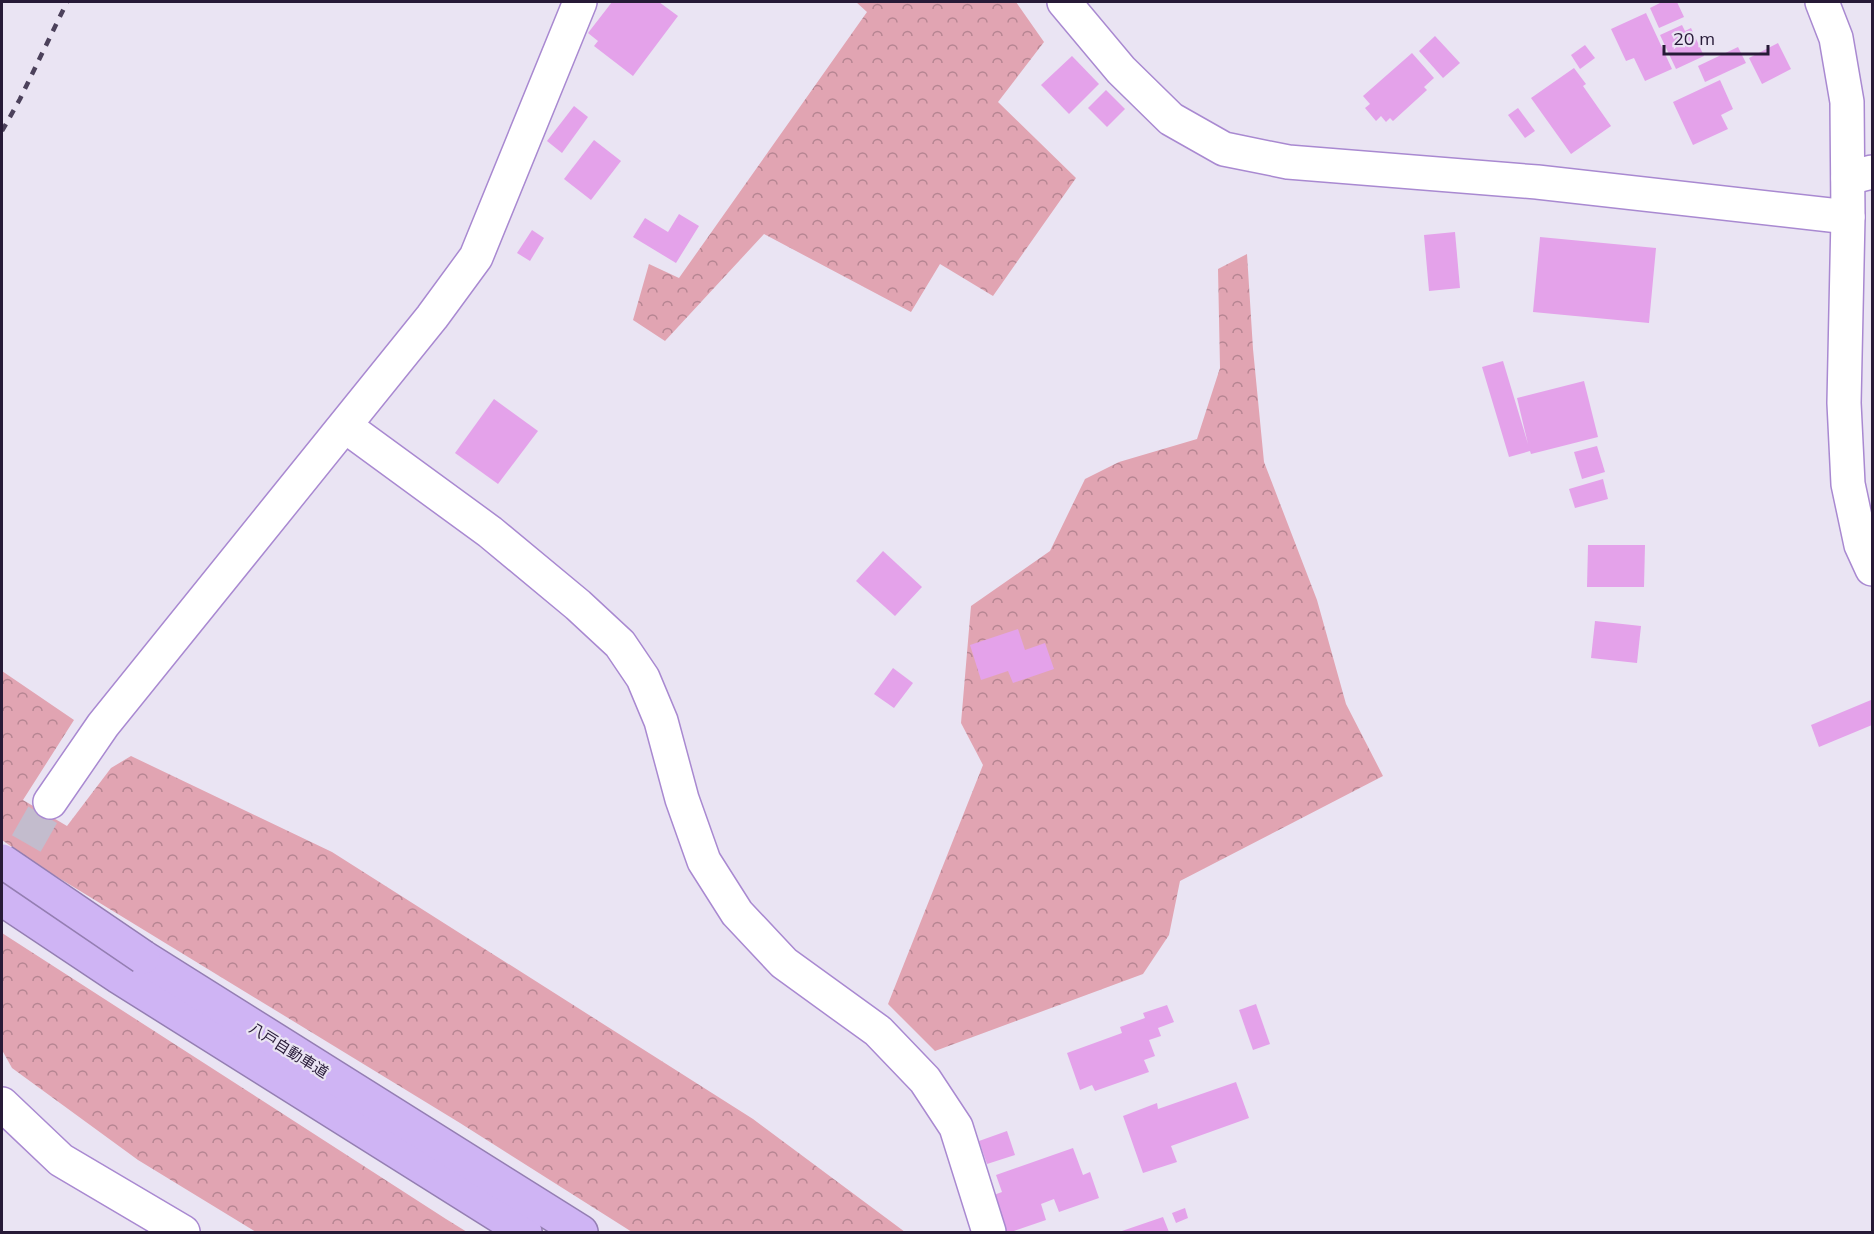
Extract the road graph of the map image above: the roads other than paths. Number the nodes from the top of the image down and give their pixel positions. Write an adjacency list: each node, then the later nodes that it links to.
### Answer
1 (580, 2): 6 (street)
2 (1064, 2): 5 (street)
3 (1822, 2): 4 (street)
4 (1860, 175): 5 (street)
5 (1848, 217): 7 (street)
6 (345, 426): 8 (street); 16 (street)
7 (1872, 569)
8 (50, 802)
9 (2, 861): 11 (highway, 八戸自動車道, bridge)
10 (2, 899): 11 (highway, 八戸自動車道)
11 (131, 967): 14 (highway, 八戸自動車道); 15 (highway, 八戸自動車道)
12 (2, 1104): 13 (street)
13 (183, 1233)
14 (525, 1233)
15 (580, 1233)
16 (989, 1233)

